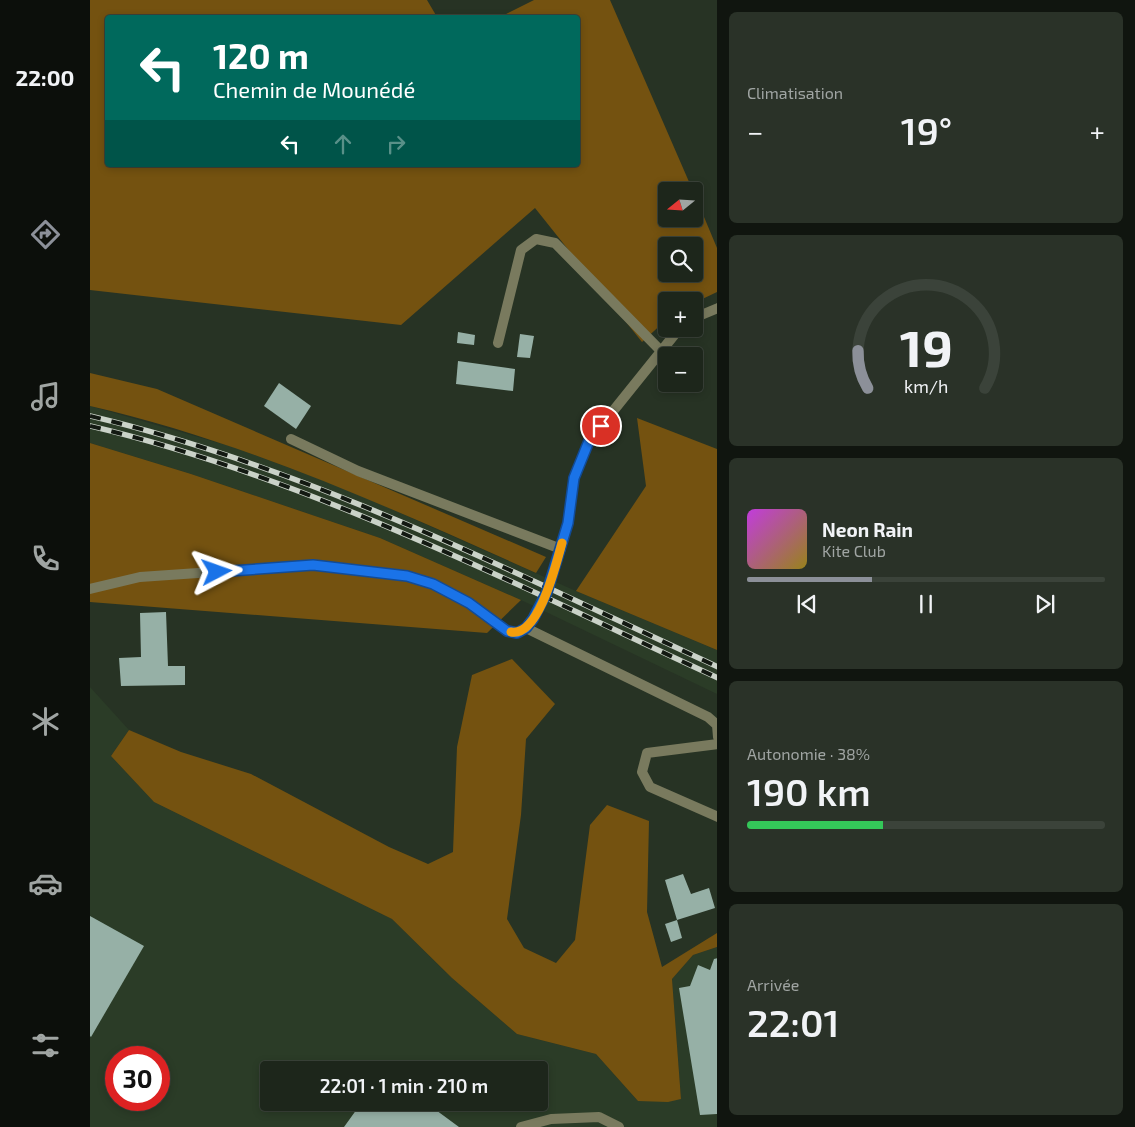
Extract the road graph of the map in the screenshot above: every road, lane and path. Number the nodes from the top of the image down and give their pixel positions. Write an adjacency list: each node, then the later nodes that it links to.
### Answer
1 (717, 308): 2 (street)
2 (703, 314)
3 (672, 337): 5 (street)
4 (498, 343): 6 (street)
5 (664, 347)
6 (658, 348)
7 (658, 355): 9 (street)
8 (290, 438): 9 (street)
9 (560, 549): 11 (street)
10 (90, 589): 11 (street)
11 (526, 628): 12 (street)
12 (717, 725)
13 (717, 744): 14 (street)
14 (717, 817)
15 (521, 1127): 16 (street)
16 (619, 1127)

